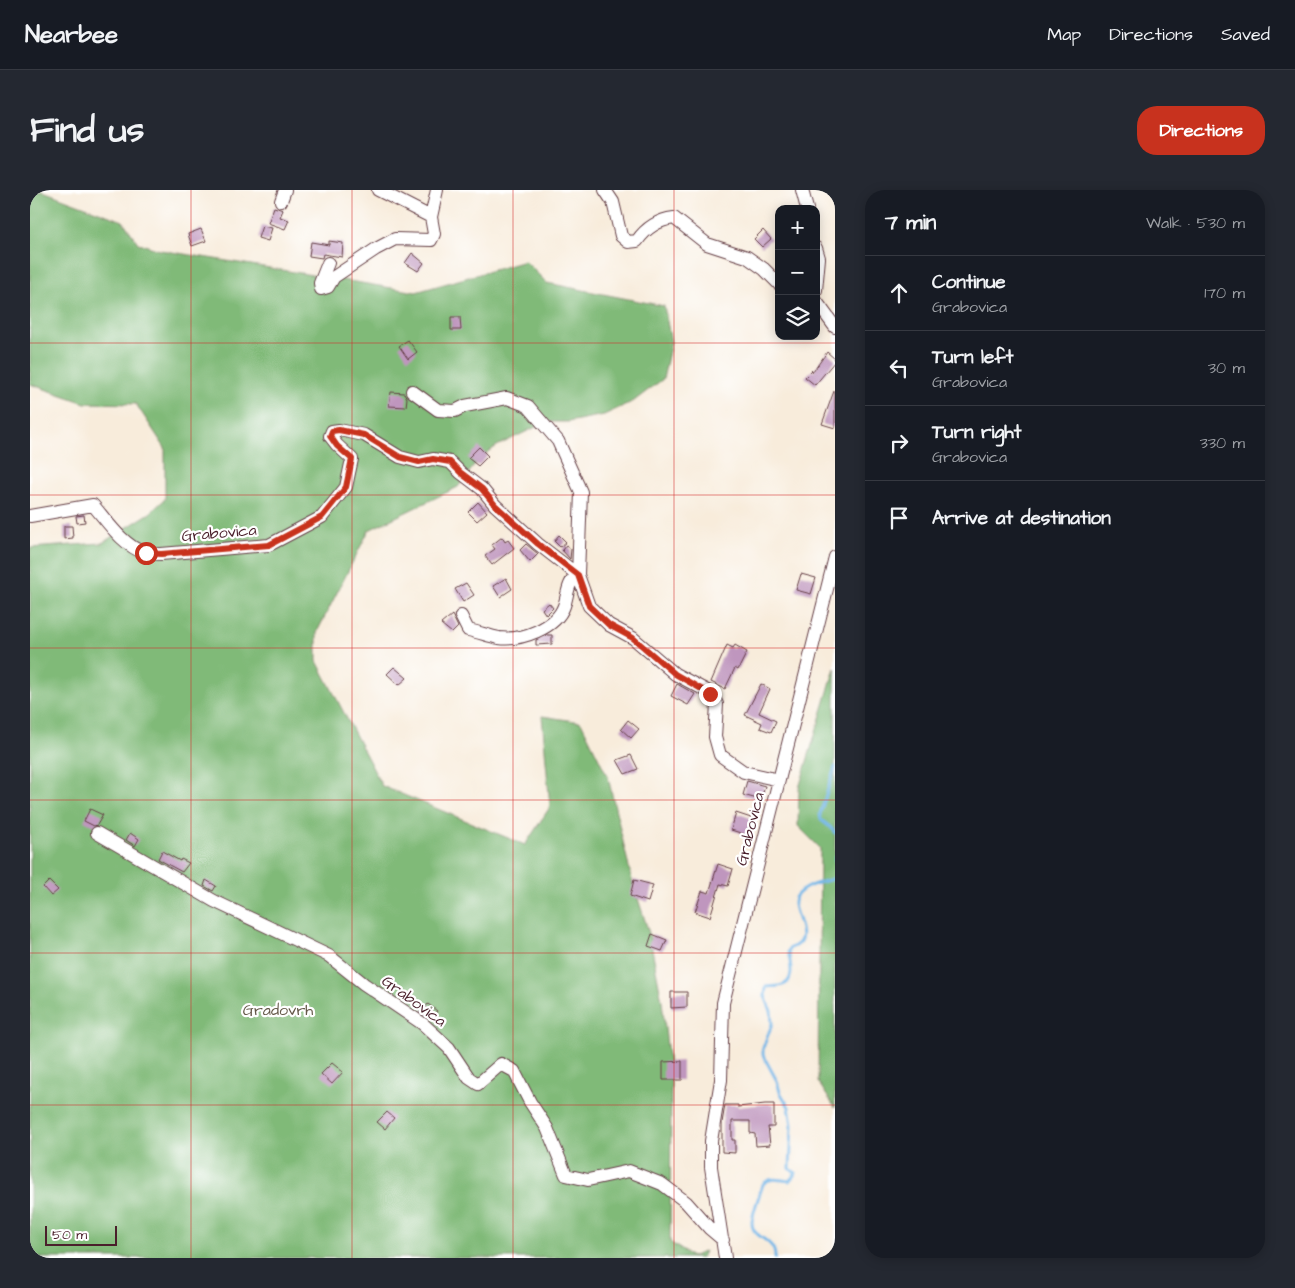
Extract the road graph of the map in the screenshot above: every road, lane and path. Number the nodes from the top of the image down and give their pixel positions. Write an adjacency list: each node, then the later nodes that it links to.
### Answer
1 (378, 190): 6 (street)
2 (437, 190): 6 (street)
3 (605, 190): 8 (street)
4 (802, 190): 5 (street)
5 (807, 205)
6 (432, 216): 7 (street)
7 (328, 263)
8 (775, 280)
9 (820, 306): 11 (street)
10 (820, 315): 11 (street)
11 (832, 323)
12 (412, 391): 15 (street, Grabovica)
13 (30, 516): 15 (street, Grabovica)
14 (835, 557): 17 (street, Grabovica)
15 (578, 575): 16 (street, Grabovica); 17 (street, Grabovica)
16 (462, 616)
17 (779, 780): 19 (street, Grabovica)
18 (97, 833): 19 (street, Grabovica)
19 (723, 1240): 20 (street, Grabovica)
20 (725, 1258)

